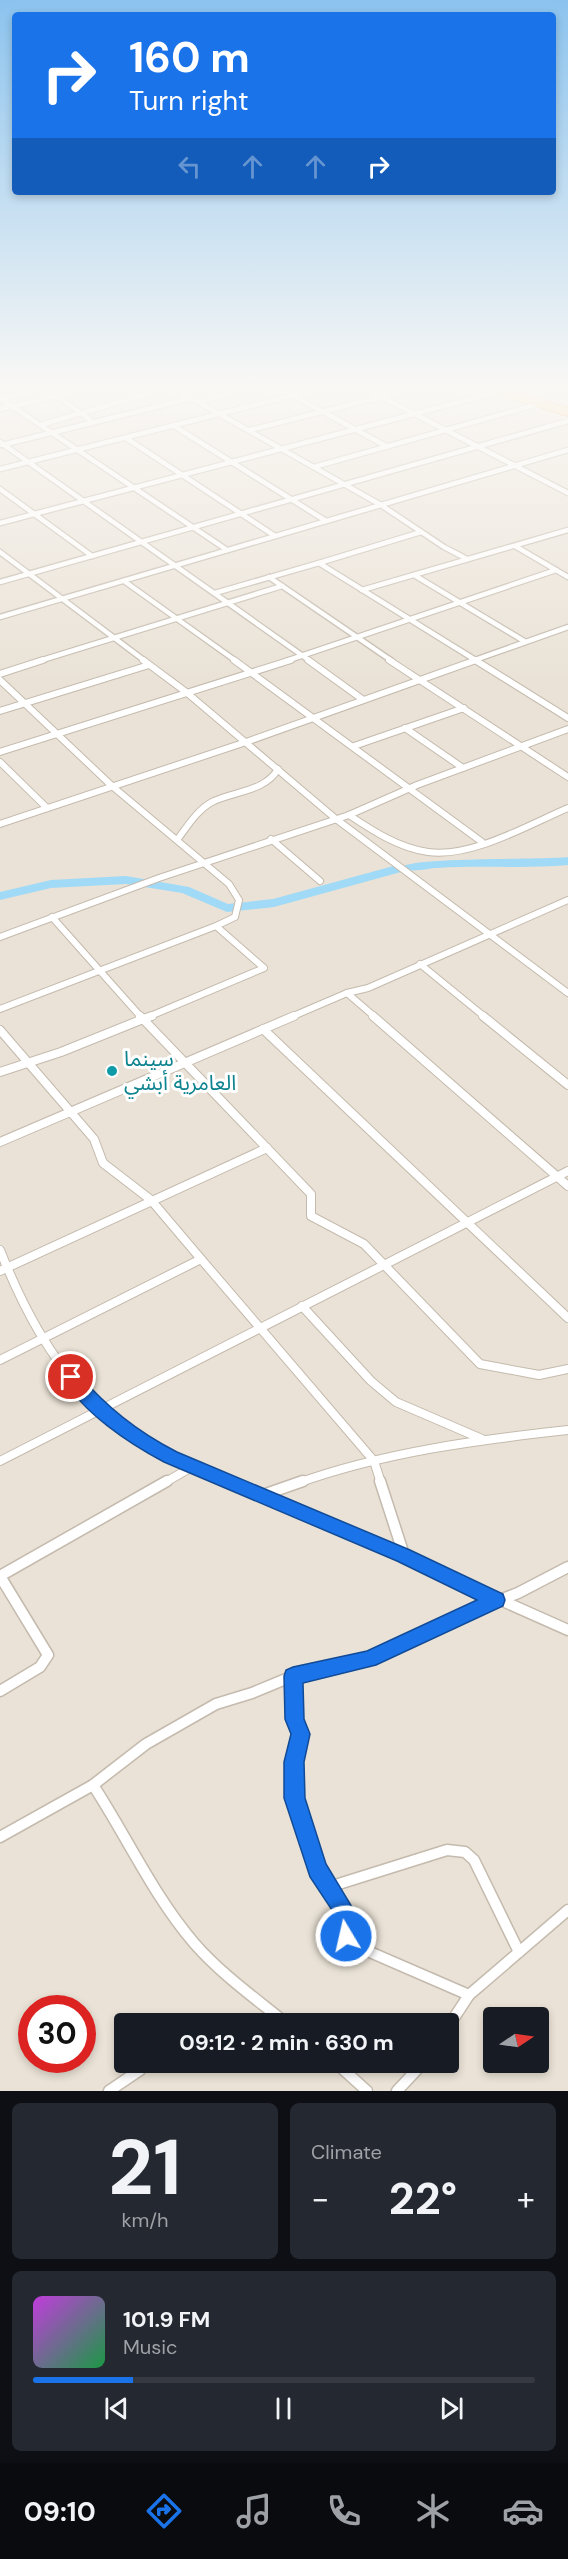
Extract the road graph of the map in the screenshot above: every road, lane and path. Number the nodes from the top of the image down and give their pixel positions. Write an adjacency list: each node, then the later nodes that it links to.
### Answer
1 (65, 487): 10 (street)
2 (141, 487): 8 (street)
3 (200, 487): 14 (street)
4 (269, 487): 11 (street)
5 (345, 487): 11 (street)
6 (348, 487): 12 (street)
7 (444, 487): 12 (street)
8 (136, 488): 10 (street); 17 (street)
9 (0, 489): 13 (street)
10 (86, 501): 13 (street); 23 (street)
11 (293, 501): 14 (street); 15 (street)
12 (381, 505): 15 (street); 19 (street)
13 (35, 514): 16 (street); 27 (street)
14 (243, 514): 17 (street); 21 (street)
15 (326, 521): 21 (street)
16 (0, 524)
17 (194, 528): 23 (street); 25 (street)
18 (568, 530): 20 (street)
19 (421, 532): 28 (street); 29 (street)
20 (560, 532): 22 (street); 24 (street)
21 (274, 536): 25 (street)
22 (568, 536)
23 (144, 542): 27 (street); 30 (street)
24 (514, 546): 28 (street); 31 (street)
25 (227, 550): 30 (street)
26 (0, 552): 32 (street)
27 (92, 556): 32 (street)
28 (467, 560): 33 (street)
29 (319, 563): 34 (street); 39 (street)
30 (176, 565): 36 (street); 40 (street)
31 (556, 570): 35 (street); 42 (street)
32 (30, 574): 37 (street); 41 (street)
33 (414, 575): 39 (street); 42 (street)
34 (269, 577): 38 (street); 40 (street)
35 (568, 577)
36 (124, 581): 41 (street); 45 (street)
37 (0, 582)
38 (282, 586): 43 (street); 49 (street)
39 (362, 590): 46 (street)
40 (215, 593): 43 (street)
41 (63, 598): 44 (street); 48 (street)
42 (460, 602): 46 (street); 50 (street)
43 (230, 604): 45 (street); 51 (street)
44 (0, 617)
45 (177, 619): 48 (street); 54 (street)
46 (411, 619): 49 (street); 52 (street)
47 (568, 627): 50 (street)
48 (111, 638): 53 (street); 55 (street)
49 (357, 639): 51 (street); 56 (street)
50 (524, 641): 52 (street)
51 (302, 654): 54 (street); 59 (street)
52 (475, 661): 56 (street); 64 (street)
53 (149, 665): 58 (street); 60 (street)
54 (249, 672): 58 (street); 63 (street)
55 (0, 674)
56 (420, 679): 59 (street); 61 (street)
57 (0, 680): 60 (street)
58 (186, 692): 67 (street); 68 (street)
59 (362, 699): 63 (street)
60 (24, 703): 62 (street); 67 (street)
61 (464, 708): 65 (street); 70 (street)
62 (0, 711)
63 (312, 718): 68 (street); 69 (street)
64 (568, 718)
65 (405, 728): 69 (street); 73 (street)
66 (568, 729): 70 (street)
67 (58, 733): 71 (street); 76 (street)
68 (246, 742): 74 (street); 76 (street)
69 (354, 746): 77 (street)
70 (523, 746): 73 (street); 75 (street)
71 (0, 752)
72 (0, 762): 78 (street)
73 (463, 768): 77 (street)
74 (278, 769): 81 (street); 84 (street)
75 (568, 777)
76 (112, 786): 78 (street); 84 (street)
77 (408, 789): 80 (street); 85 (street)
78 (47, 808): 82 (street)
79 (568, 808): 85 (street)
80 (349, 815): 81 (street); 85 (street)
81 (336, 819): 83 (street); 91 (street)
82 (0, 824)
83 (271, 839): 86 (street); 87 (street)
84 (177, 840): 86 (street)
85 (482, 842)
86 (205, 862): 89 (street); 90 (street)
87 (320, 881)
88 (568, 900): 91 (street)
89 (52, 917): 92 (street); 94 (street)
90 (216, 926): 94 (street); 98 (street)
91 (490, 934): 93 (street); 96 (street)
92 (0, 937)
93 (420, 964): 95 (street); 104 (street)
94 (100, 971): 97 (street); 98 (street)
95 (347, 993): 99 (street); 109 (street)
96 (568, 993)
97 (0, 1009)
98 (143, 1018): 101 (street); 102 (street)
99 (264, 1029): 102 (street); 112 (street)
100 (0, 1030): 101 (street)
101 (29, 1061): 103 (street); 105 (street)
102 (185, 1064): 105 (street); 107 (street)
103 (0, 1072)
104 (568, 1085)
105 (72, 1111): 106 (street); 111 (street)
106 (0, 1142)
107 (267, 1148): 111 (street); 115 (street)
108 (568, 1171): 109 (street)
109 (556, 1177): 110 (street); 112 (street)
110 (568, 1186)
111 (151, 1200): 114 (street); 116 (street)
112 (465, 1222): 115 (street); 118 (street)
113 (0, 1250): 116 (street)
114 (201, 1259): 119 (street); 120 (street)
115 (381, 1264): 117 (street); 122 (street)
116 (3, 1269): 120 (street)
117 (302, 1306): 119 (street); 125 (street)
118 (568, 1318)
119 (260, 1328): 123 (street); 127 (street)
120 (42, 1339): 121 (street); 123 (street)
121 (0, 1360)
122 (568, 1369)
123 (99, 1409): 126 (street); 128 (street)
124 (568, 1430): 125 (street)
125 (482, 1439): 127 (street)
126 (0, 1461)
127 (374, 1461): 129 (street); 130 (street)
128 (190, 1468): 129 (street); 135 (street)
129 (263, 1495): 130 (street)
130 (404, 1555): 132 (street)
131 (568, 1567): 132 (street)
132 (496, 1600): 133 (street); 134 (street)
133 (568, 1630)
134 (293, 1676): 136 (street); 138 (street)
135 (0, 1691)
136 (93, 1785): 137 (street); 142 (street)
137 (0, 1837)
138 (329, 1887): 140 (street); 141 (street)
139 (568, 1910): 140 (street)
140 (519, 1952): 141 (street)
141 (469, 1995): 143 (street)
142 (274, 2013)
143 (457, 2013)
144 (136, 2073): 147 (street)
145 (347, 2073): 148 (street)
146 (414, 2073): 149 (street)
147 (110, 2091)
148 (367, 2091)
149 (397, 2091)

